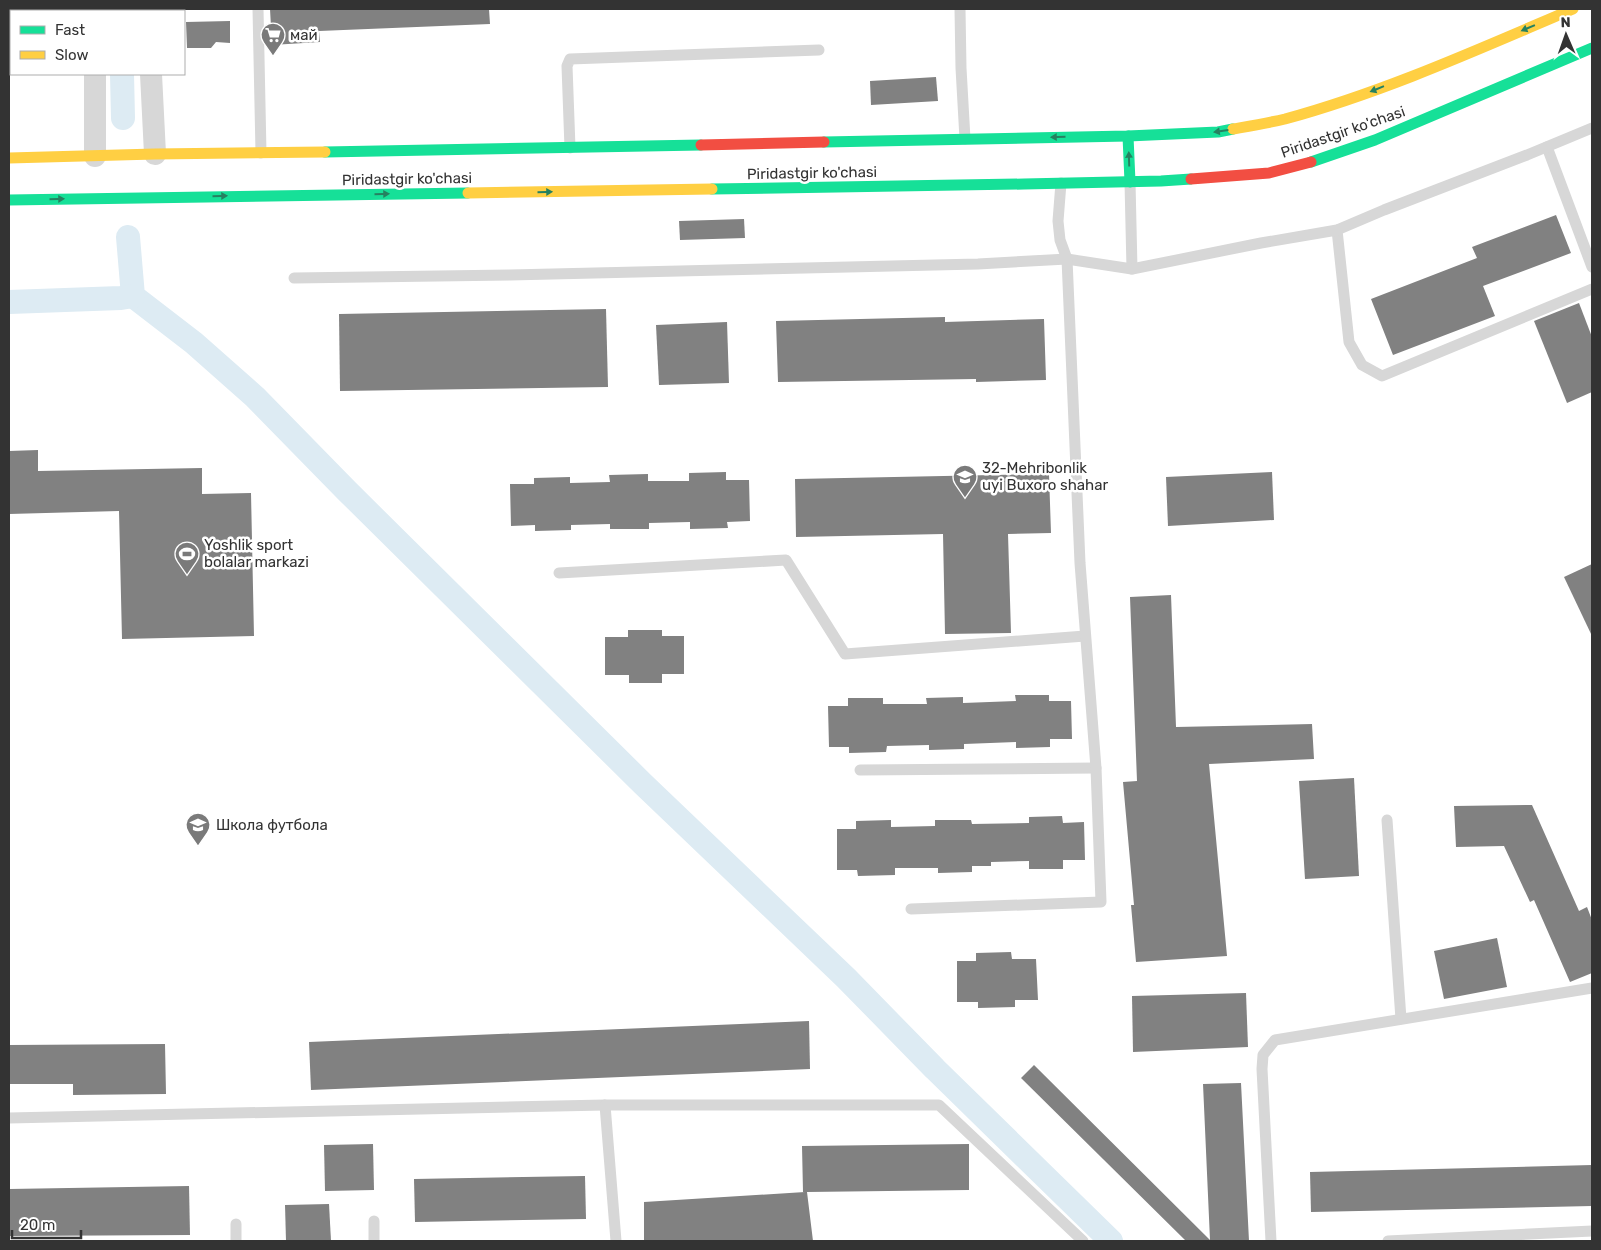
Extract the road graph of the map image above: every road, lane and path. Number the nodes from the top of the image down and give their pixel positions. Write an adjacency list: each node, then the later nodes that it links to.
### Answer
1 (258, 9): 13 (lane)
2 (960, 9): 10 (lane)
3 (1573, 9): 9 (main road, Piridastgir ko'chasi, one-way to 9)
4 (1592, 48): 17 (main road, Piridastgir ko'chasi)
5 (819, 50): 12 (lane)
6 (96, 75): 14 (street)
7 (151, 75): 16 (street)
8 (1592, 128): 11 (lane)
9 (1128, 136): 10 (main road, Piridastgir ko'chasi, one-way to 10); 17 (main road, one-way to 9)
10 (965, 139): 12 (main road, Piridastgir ko'chasi)
11 (1547, 147): 20 (lane); 21 (lane)
12 (570, 148): 13 (main road, Piridastgir ko'chasi)
13 (261, 153): 16 (main road, Piridastgir ko'chasi)
14 (95, 156): 15 (main road, Piridastgir ko'chasi); 16 (main road, Piridastgir ko'chasi)
15 (9, 158)
16 (156, 158)
17 (1130, 182): 18 (main road, Piridastgir ko'chasi); 24 (lane)
18 (1061, 183): 19 (main road, Piridastgir ko'chasi, one-way to 18); 22 (lane)
19 (9, 200)
20 (1337, 230): 24 (lane); 26 (lane)
21 (1588, 244): 23 (lane)
22 (1067, 259): 24 (lane); 25 (lane); 28 (lane)
23 (1592, 267)
24 (1132, 269)
25 (294, 278)
26 (1592, 290)
27 (559, 573): 28 (lane)
28 (1085, 636): 29 (lane)
29 (1096, 768): 30 (lane); 32 (lane)
30 (860, 770)
31 (1387, 820): 34 (lane)
32 (911, 909)
33 (1592, 988): 34 (lane)
34 (1402, 1020): 44 (lane)
35 (605, 1105): 36 (lane); 42 (lane); 43 (lane)
36 (9, 1118)
37 (374, 1221): 41 (lane)
38 (236, 1224): 40 (lane)
39 (1592, 1231): 45 (lane)
40 (236, 1241)
41 (374, 1241)
42 (616, 1241)
43 (1083, 1241)
44 (1271, 1241)
45 (1388, 1241)

